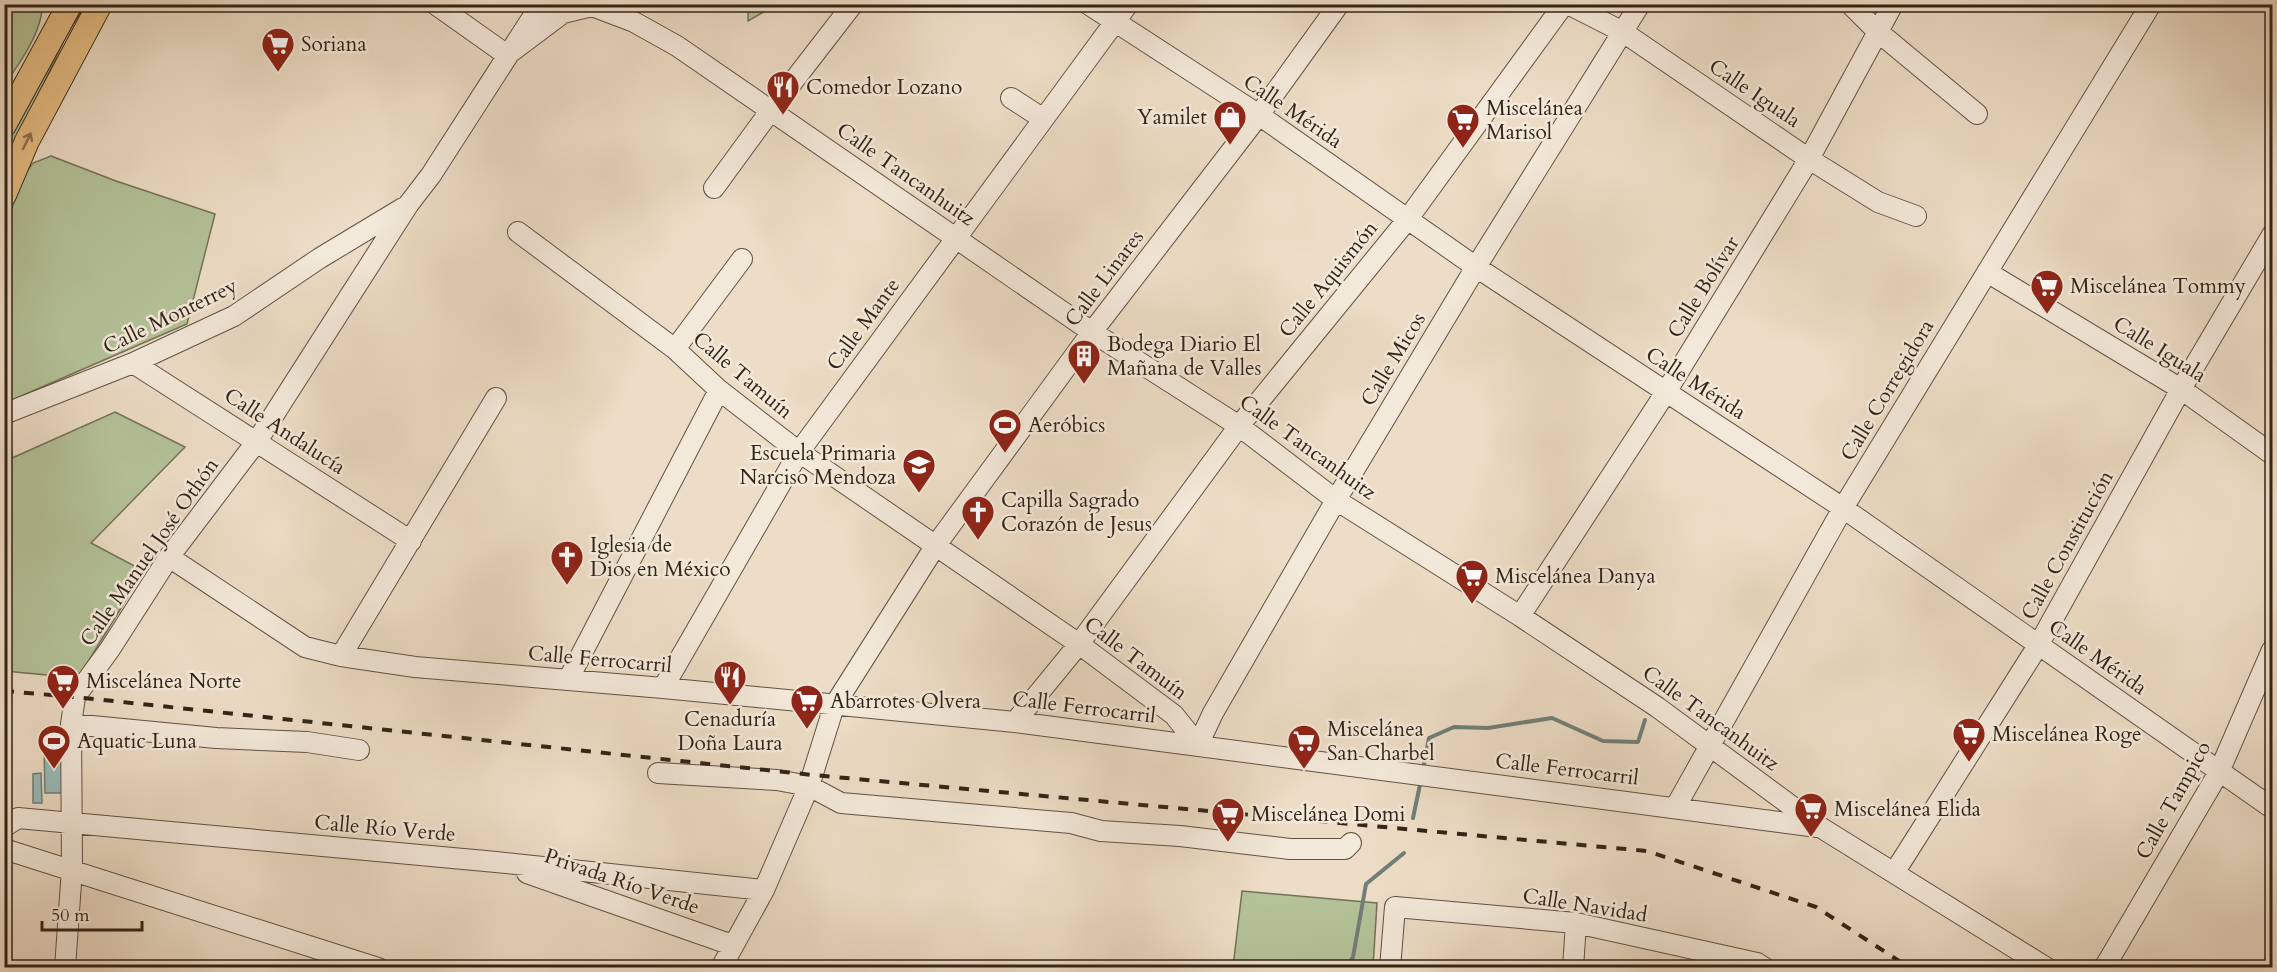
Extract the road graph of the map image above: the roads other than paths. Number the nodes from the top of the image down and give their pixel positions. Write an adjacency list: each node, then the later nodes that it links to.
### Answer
1 (54, 4): 21 (main road)
2 (70, 4): 21 (main road)
3 (100, 4): 31 (main road, one-way to 3)
4 (435, 4): 22 (street)
5 (541, 4): 22 (street, Calle Manuel José Othón)
6 (624, 4): 17 (street)
7 (853, 4): 24 (street)
8 (1088, 4): 18 (street, Calle Mérida)
9 (1128, 4): 18 (street, Calle Mante)
10 (1339, 4): 26 (street, Calle Linares)
11 (1563, 4): 34 (street, Calle Aquismón)
12 (1568, 4): 20 (street, Calle Iguala)
13 (1640, 4): 20 (street, Calle Micos)
14 (1850, 4): 19 (street)
15 (1893, 4): 19 (street, Calle Bolívar)
16 (2151, 4): 40 (street, Calle Corregidora)
17 (634, 22): 22 (street, Calle Tancanhuitz); 24 (street, Calle Tancanhuitz)
18 (1114, 22): 26 (street, Calle Mérida); 27 (street, Calle Mante)
19 (1877, 31): 25 (street); 29 (street, Calle Bolívar)
20 (1623, 32): 29 (street, Calle Iguala); 39 (street, Calle Micos)
21 (46, 45): 28 (main road)
22 (507, 55): 32 (street, Calle Manuel José Othón)
23 (1011, 98): 27 (street)
24 (771, 110): 30 (street); 37 (street, Calle Tancanhuitz)
25 (1977, 114)
26 (1258, 115): 34 (street, Calle Mérida); 41 (street, Calle Linares)
27 (1042, 118): 37 (street, Calle Mante)
28 (4, 125)
29 (1809, 159): 33 (street, Calle Iguala); 46 (street, Calle Bolívar)
30 (714, 188)
31 (4, 195)
32 (408, 205): 43 (street, Calle Monterrey); 50 (street, Calle Manuel José Othón)
33 (1916, 216)
34 (1407, 220): 39 (street, Calle Mérida); 49 (street, Calle Aquismón)
35 (518, 232): 42 (street, Calle Tamuín)
36 (2272, 235): 44 (street, Calle Constitución)
37 (955, 238): 41 (street, Calle Tancanhuitz); 51 (street, Calle Mante)
38 (742, 259): 42 (street)
39 (1476, 267): 46 (street, Calle Mérida); 53 (street, Calle Micos)
40 (1987, 272): 44 (street, Calle Iguala); 54 (street, Calle Corregidora)
41 (1092, 332): 49 (street, Calle Tancanhuitz); 56 (street, Calle Linares)
42 (675, 349): 45 (street, Calle Tamuín)
43 (133, 363): 48 (street, Calle Monterrey); 50 (street, Calle Andalucía)
44 (2181, 389): 52 (street, Calle Iguala); 60 (street, Calle Constitución)
45 (719, 390): 51 (street, Calle Tamuín); 63 (street)
46 (1666, 392): 54 (street, Calle Mérida); 58 (street, Calle Bolívar)
47 (496, 398): 55 (street)
48 (4, 414)
49 (1239, 426): 53 (street, Calle Tancanhuitz); 59 (street, Calle Aquismón)
50 (257, 441): 55 (street, Calle Andalucía); 57 (street, Calle Manuel José Othón)
51 (799, 452): 56 (street, Calle Tamuín); 64 (street, Calle Mante)
52 (2272, 454)
53 (1336, 500): 58 (street, Calle Tancanhuitz); 68 (street, Calle Micos)
54 (1843, 508): 60 (street, Calle Mérida); 69 (street, Calle Corregidora)
55 (411, 541): 62 (street)
56 (936, 545): 59 (street, Calle Tamuín); 65 (street, Calle Linares)
57 (169, 557): 62 (street, Calle Ferrocarril); 67 (street, Calle Manuel José Othón)
58 (1520, 616): 69 (street, Calle Tancanhuitz)
59 (1079, 644): 66 (street, Calle Aquismón); 68 (street, Calle Tamuín)
60 (2039, 644): 71 (street, Calle Mérida); 83 (street, Calle Constitución)
61 (2272, 650): 71 (street, Calle Tampico)
62 (341, 656): 63 (street, Calle Ferrocarril)
63 (568, 680): 64 (street, Calle Ferrocarril)
64 (663, 688): 65 (street, Calle Ferrocarril)
65 (834, 706): 66 (street, Calle Ferrocarril); 73 (street, Calle Linares)
66 (1014, 722): 68 (street, Calle Ferrocarril)
67 (71, 724): 70 (street); 76 (street, Calle Manuel José Othón)
68 (1198, 745): 74 (street, Calle Ferrocarril)
69 (1710, 746): 74 (street, Calle Corregidora); 78 (street, Calle Tancanhuitz)
70 (359, 750)
71 (2219, 772): 75 (street, Calle Mérida); 94 (street, Calle Tampico)
72 (658, 773): 73 (street)
73 (809, 786): 79 (street); 84 (street, Calle Linares)
74 (1675, 808): 78 (street, Calle Ferrocarril)
75 (2272, 808)
76 (72, 824): 77 (street, Calle Río Verde); 81 (street, Calle Río Verde); 82 (street, Calle Manuel José Othón)
77 (4, 827)
78 (1820, 827): 83 (street, Calle Tancanhuitz)
79 (1351, 843)
80 (4, 849): 82 (street)
81 (496, 862): 84 (street, Calle Río Verde); 86 (street, Privada Río Verde)
82 (72, 869): 88 (street, Calle Manuel José Othón); 89 (street)
83 (1894, 873): 93 (street, Calle Tancanhuitz)
84 (765, 890): 86 (street, Calle Linares)
85 (1576, 923): 87 (street, Calle Navidad); 91 (street, Calle Navidad); 92 (street)
86 (732, 945): 90 (street, Calle Linares)
87 (1759, 966)
88 (65, 968)
89 (378, 968)
90 (721, 968)
91 (1390, 968)
92 (1573, 968)
93 (2047, 968)
94 (2104, 968)

